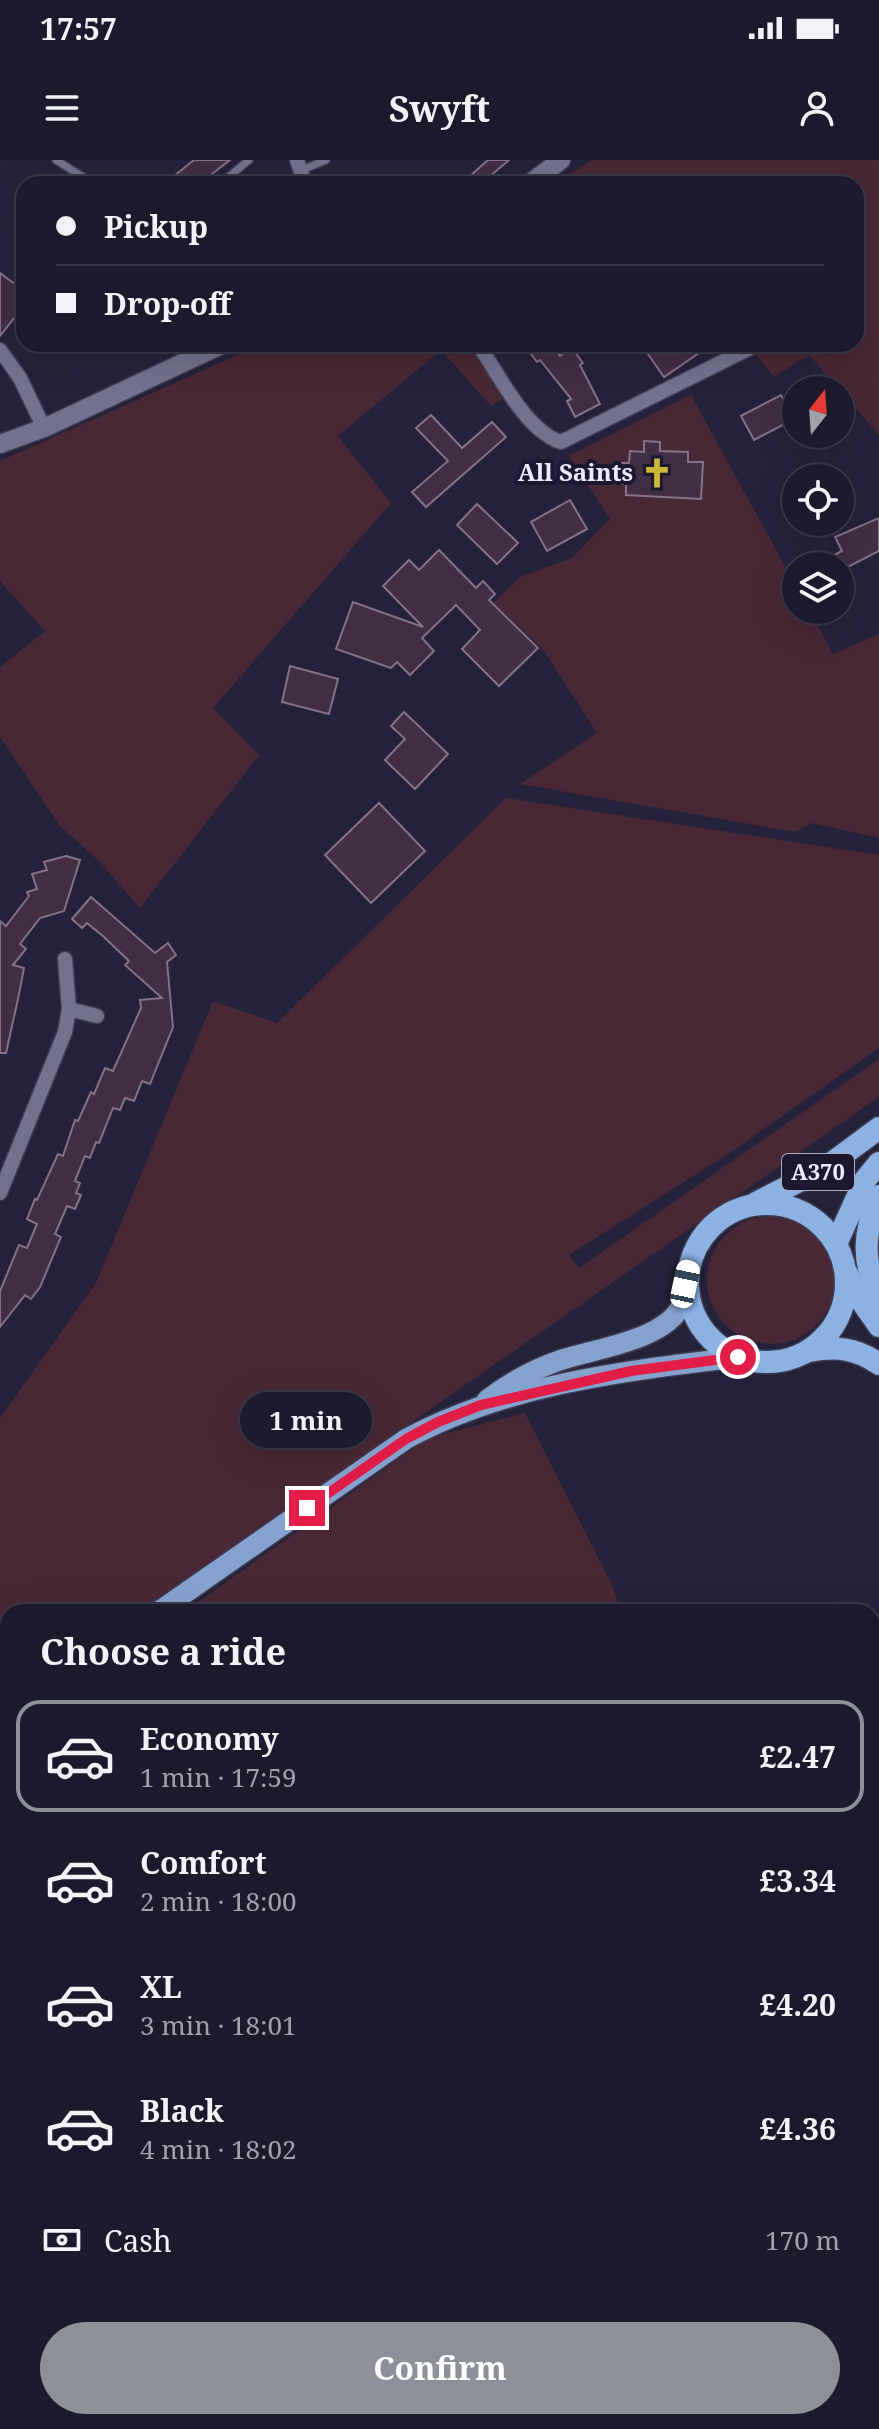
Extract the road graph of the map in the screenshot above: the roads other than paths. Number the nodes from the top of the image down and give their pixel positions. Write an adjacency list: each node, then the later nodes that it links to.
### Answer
1 (56, 160): 6 (lane)
2 (249, 160): 7 (lane)
3 (326, 160): 5 (lane)
4 (561, 160): 8 (street)
5 (301, 171)
6 (81, 176)
7 (230, 176)
8 (540, 176)
9 (0, 350): 13 (street)
10 (206, 352): 13 (street)
11 (483, 352): 12 (street)
12 (742, 352)
13 (44, 428): 14 (street)
14 (0, 444)
15 (65, 959): 16 (street)
16 (69, 1009): 17 (street); 20 (street)
17 (97, 1016)
18 (879, 1128): 22 (highway, A370)
19 (879, 1163): 23 (highway, A370)
20 (0, 1193)
21 (879, 1196): 26 (highway)
22 (751, 1205): 23 (highway); 24 (highway)
23 (836, 1244): 25 (highway)
24 (690, 1263): 29 (highway); 31 (main road)
25 (845, 1268): 27 (highway); 28 (highway)
26 (879, 1298)
27 (879, 1326)
28 (807, 1351): 29 (highway); 30 (highway)
29 (738, 1357): 31 (main road)
30 (879, 1364)
31 (481, 1405): 32 (main road)
32 (169, 1604)

